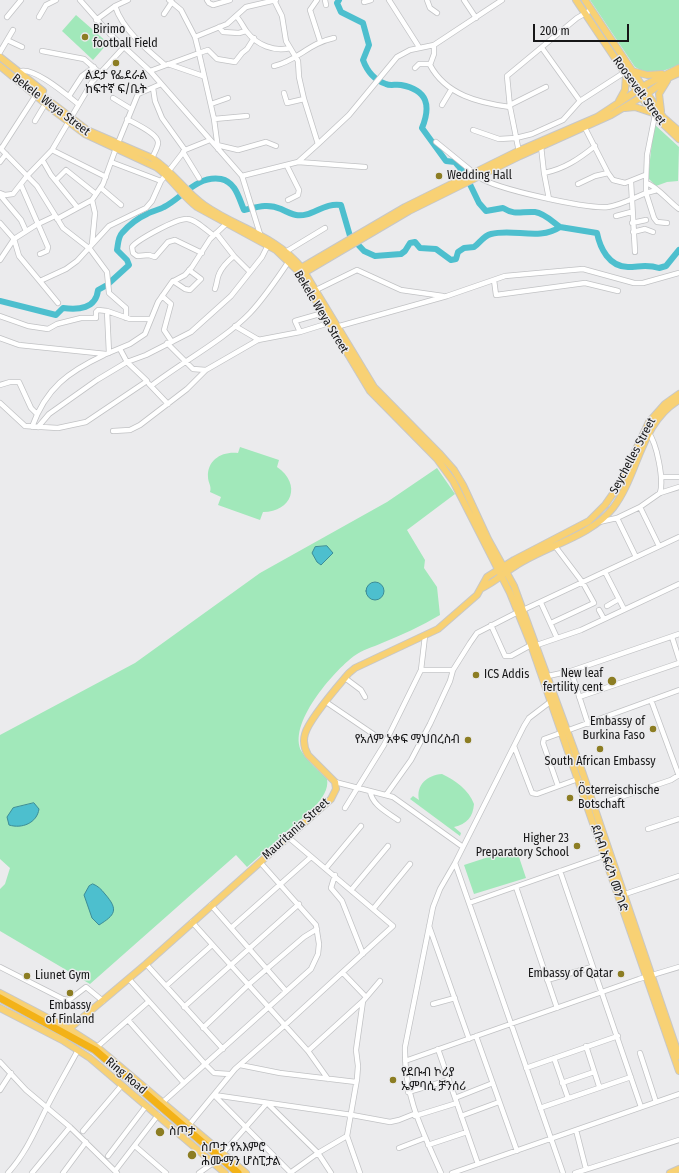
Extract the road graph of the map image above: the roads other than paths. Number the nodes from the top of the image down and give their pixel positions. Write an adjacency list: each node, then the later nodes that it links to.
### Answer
1 (21, 0): 24 (street)
2 (56, 0): 25 (street)
3 (80, 0): 27 (street)
4 (128, 0): 18 (street)
5 (208, 0): 6 (street)
6 (230, 0)
7 (275, 0): 23 (street); 40 (street)
8 (317, 0): 35 (street)
9 (371, 0): 17 (street)
10 (389, 0): 39 (street)
11 (427, 0): 20 (street)
12 (464, 0): 26 (street)
13 (502, 0): 26 (street)
14 (576, 0): 22 (main road, Roosevelt Street)
15 (585, 0): 19 (main road, Roosevelt Street)
16 (171, 1): 21 (street); 31 (street)
17 (364, 2)
18 (115, 6): 27 (street); 48 (street)
19 (592, 10): 22 (street); 56 (main road, Roosevelt Street)
20 (437, 13)
21 (164, 14)
22 (585, 14): 41 (street); 60 (main road, Roosevelt Street)
23 (236, 16): 28 (street); 30 (street)
24 (7, 17)
25 (39, 17)
26 (476, 18): 36 (street)
27 (96, 20): 38 (street)
28 (220, 27): 30 (street); 31 (street)
29 (13, 30): 34 (street)
30 (246, 31): 32 (street)
31 (195, 37): 44 (street)
32 (254, 38): 40 (street); 44 (street)
33 (334, 38): 35 (street)
34 (7, 40): 37 (street); 43 (street)
35 (320, 41): 46 (street)
36 (434, 45): 39 (street); 49 (street)
37 (22, 47)
38 (124, 47): 57 (street); 59 (street)
39 (419, 47): 103 (street)
40 (290, 48): 46 (street)
41 (542, 48): 78 (street); 83 (street)
42 (42, 51): 52 (street)
43 (0, 52)
44 (199, 53): 48 (street); 63 (street)
45 (0, 57): 58 (main road)
46 (296, 57): 51 (street); 77 (street)
47 (0, 61): 85 (main road)
48 (166, 64): 57 (street); 63 (street)
49 (430, 64): 53 (street); 68 (street)
50 (0, 66): 85 (main road, Bekele Weya Street)
51 (274, 66)
52 (94, 67): 59 (street); 72 (street)
53 (415, 68)
54 (679, 68): 62 (main road)
55 (0, 70): 74 (main road)
56 (632, 70): 62 (main road); 65 (main road, Roosevelt Street)
57 (150, 71): 64 (street)
58 (18, 72): 72 (street); 85 (main road)
59 (100, 73): 79 (street)
60 (625, 73): 69 (main road, Roosevelt Street); 78 (street); 84 (main road)
61 (679, 73): 62 (main road)
62 (670, 74): 65 (main road); 71 (main road); 89 (main road)
63 (203, 76): 80 (street)
64 (161, 84): 67 (street); 101 (street)
65 (643, 86): 69 (main road); 71 (main road, Roosevelt Street)
66 (546, 87): 83 (street)
67 (153, 88): 86 (street); 112 (street)
68 (451, 90): 81 (street); 83 (street)
69 (637, 90): 73 (main road, Roosevelt Street); 84 (main road)
70 (284, 93): 77 (street)
71 (648, 93): 73 (main road); 89 (main road, Roosevelt Street)
72 (69, 96): 79 (street)
73 (641, 97): 84 (main road); 87 (main road, Roosevelt Street)
74 (34, 98): 82 (main road); 109 (street)
75 (113, 98): 86 (street)
76 (228, 98): 80 (street)
77 (304, 99): 103 (street)
78 (580, 101): 93 (street)
79 (78, 104): 92 (street)
80 (211, 104): 91 (street)
81 (442, 105)
82 (44, 106): 85 (main road); 94 (street)
83 (510, 106): 99 (street)
84 (620, 106): 87 (main road); 95 (main road); 97 (main road)
85 (54, 108): 92 (main road, Bekele Weya Street)
86 (131, 109): 90 (street)
87 (654, 114): 100 (main road, Roosevelt Street); 125 (street)
88 (247, 116): 91 (street)
89 (663, 117): 98 (main road, Roosevelt Street)
90 (128, 119): 104 (street); 115 (street)
91 (214, 119): 105 (street)
92 (69, 120): 104 (main road, Bekele Weya Street); 110 (street)
93 (563, 120): 97 (street); 99 (street)
94 (35, 121)
95 (585, 128): 107 (main road); 108 (street)
96 (473, 130): 99 (street)
97 (569, 130): 114 (main road)
98 (679, 131)
99 (516, 138): 114 (street)
100 (679, 139)
101 (210, 140): 111 (street); 112 (street)
102 (436, 142): 130 (street)
103 (318, 144): 119 (street)
104 (117, 145): 115 (main road); 118 (street); 122 (main road, Bekele Weya Street)
105 (217, 145): 106 (street); 111 (street)
106 (276, 146)
107 (541, 146): 114 (main road); 123 (street)
108 (595, 146): 123 (street); 124 (street)
109 (0, 149): 113 (street)
110 (52, 150): 116 (street); 128 (street)
111 (218, 150): 127 (street)
112 (184, 151): 122 (street); 129 (street)
113 (6, 154): 117 (street); 126 (street)
114 (519, 154): 130 (main road)
115 (152, 158): 122 (main road)
116 (43, 161): 126 (street); 131 (street)
117 (0, 162)
118 (111, 162): 128 (street); 132 (street)
119 (298, 162): 120 (street); 121 (street)
120 (287, 166): 127 (street); 146 (street)
121 (365, 167)
122 (168, 172): 132 (street); 139 (main road, Bekele Weya Street)
123 (544, 173): 143 (street)
124 (608, 173): 133 (street); 135 (street)
125 (645, 175): 133 (street); 134 (street)
126 (27, 176): 136 (street); 152 (street)
127 (242, 176): 164 (street)
128 (106, 178): 137 (street)
129 (199, 178)
130 (470, 179): 143 (street); 177 (main road)
131 (56, 180): 142 (street); 148 (street)
132 (161, 181): 166 (street)
133 (631, 182): 144 (street)
134 (646, 183): 138 (street); 140 (street)
135 (578, 184)
136 (21, 185): 141 (street); 157 (street)
137 (101, 188): 142 (street); 147 (street)
138 (657, 190): 140 (street); 149 (street)
139 (186, 193): 158 (main road, Bekele Weya Street); 164 (main road)
140 (646, 193): 144 (street); 156 (street)
141 (0, 194): 160 (street)
142 (96, 194): 145 (street)
143 (549, 199): 144 (street)
144 (630, 199): 150 (street)
145 (92, 200): 148 (street); 166 (street)
146 (288, 200)
147 (121, 205)
148 (77, 207): 152 (street)
149 (679, 209)
150 (631, 212): 151 (street); 155 (street)
151 (616, 216)
152 (56, 218): 157 (street); 168 (street)
153 (646, 220): 155 (street)
154 (0, 222): 165 (street)
155 (632, 223): 161 (street)
156 (667, 223)
157 (38, 224): 160 (street); 172 (street)
158 (226, 224): 163 (street); 167 (main road, Bekele Weya Street)
159 (325, 228): 169 (street)
160 (26, 232): 165 (street)
161 (632, 232): 162 (street); 170 (street)
162 (653, 232)
163 (215, 234): 171 (street); 171 (street); 173 (street)
164 (260, 234): 169 (main road)
165 (14, 239): 174 (street); 183 (street)
166 (92, 244): 168 (street)
167 (268, 245): 175 (main road, Bekele Weya Street); 180 (street)
168 (90, 249): 183 (street); 195 (street)
169 (288, 251): 176 (main road)
170 (635, 252)
171 (202, 253): 178 (street)
172 (40, 254)
173 (234, 256): 180 (street); 186 (street)
174 (0, 260)
175 (289, 261): 179 (main road, Bekele Weya Street); 197 (street)
176 (298, 262): 177 (main road); 179 (main road)
177 (312, 265): 179 (main road); 185 (main road)
178 (189, 270): 184 (street); 184 (street)
179 (301, 271): 185 (main road); 193 (main road, Bekele Weya Street)
180 (250, 272): 202 (street)
181 (679, 273): 182 (street)
182 (494, 280): 188 (street); 190 (street)
183 (40, 281): 191 (street)
184 (173, 281): 189 (street)
185 (310, 281): 187 (main road)
186 (215, 290)
187 (316, 290): 190 (street); 198 (main road)
188 (618, 291)
189 (162, 296): 196 (street); 202 (street)
190 (447, 296): 198 (street)
191 (58, 303)
192 (107, 311): 194 (street); 195 (street); 204 (street)
193 (323, 313): 198 (main road, Bekele Weya Street); 199 (street)
194 (0, 316)
195 (126, 318): 196 (street)
196 (150, 319): 203 (street)
197 (235, 326): 201 (street); 206 (street)
198 (333, 326): 199 (street); 231 (main road, Bekele Weya Street)
199 (300, 332): 201 (street)
200 (0, 338): 204 (street)
201 (259, 340): 207 (street)
202 (169, 343): 205 (street); 206 (street)
203 (120, 349): 204 (street); 205 (street)
204 (108, 353): 215 (street)
205 (128, 362): 208 (street); 217 (street)
206 (185, 362): 207 (street); 210 (street)
207 (206, 370): 214 (street)
208 (147, 381): 210 (street); 217 (street)
209 (0, 385): 215 (street)
210 (151, 386): 214 (street)
211 (679, 394): 219 (main road, Seychelles Street)
212 (0, 402): 216 (street)
213 (679, 402): 219 (main road, Seychelles Street)
214 (168, 404): 218 (street)
215 (37, 414): 216 (street)
216 (32, 427): 217 (street)
217 (38, 427)
218 (113, 431)
219 (647, 431): 220 (street); 226 (main road, Seychelles Street); 231 (main road, Seychelles Street)
220 (662, 477): 221 (street); 223 (street)
221 (679, 477)
222 (679, 487): 223 (street)
223 (660, 493): 224 (street)
224 (640, 507): 225 (street); 229 (street)
225 (617, 518): 226 (street); 230 (street)
226 (599, 522): 228 (main road, Seychelles Street)
227 (679, 537): 229 (street)
228 (555, 546): 231 (main road, Seychelles Street); 233 (street)
229 (660, 546): 230 (street)
230 (636, 557): 232 (street)
231 (503, 571): 240 (main road, ደቡብ አፍሪካ መንገድ); 245 (main road, Mauritania Street)
232 (605, 572): 233 (street); 235 (street)
233 (583, 583): 236 (street); 242 (street)
234 (679, 584): 238 (street)
235 (619, 599): 237 (street); 238 (street)
236 (541, 603): 240 (street); 242 (street)
237 (607, 606)
238 (624, 609): 241 (street)
239 (600, 610): 241 (street)
240 (521, 611): 243 (street); 248 (main road, ደቡብ አፍሪካ መንገድ)
241 (604, 619): 247 (street)
242 (551, 623): 247 (street)
243 (491, 625): 248 (street); 252 (street)
244 (679, 634): 246 (street)
245 (425, 636): 251 (street); 255 (main road, Mauritania Street)
246 (672, 637): 249 (street); 253 (street)
247 (557, 638): 248 (street)
248 (534, 645): 254 (main road, ደቡብ አፍሪካ መንገድ); 261 (main road, ደቡብ አፍሪካ መንገድ)
249 (679, 659)
250 (679, 663): 257 (street)
251 (421, 670): 252 (street); 270 (street)
252 (453, 670): 272 (street)
253 (571, 671): 254 (street); 257 (street)
254 (548, 676): 263 (main road, ደቡብ አፍሪካ መንገድ)
255 (345, 678): 258 (street); 260 (main road, Mauritania Street)
256 (679, 690): 259 (street)
257 (579, 696): 262 (street)
258 (365, 697)
259 (652, 700): 262 (street); 266 (street)
260 (326, 702): 264 (street); 268 (main road, Mauritania Street)
261 (550, 702): 263 (main road, ደቡብ አፍሪካ መንገድ); 265 (street)
262 (588, 724): 263 (street)
263 (564, 733): 267 (main road, ደቡብ አፍሪካ መንገድ); 269 (street); 273 (main road, ደቡብ አፍሪካ መንገድ)
264 (379, 738)
265 (514, 746): 269 (street); 281 (street)
266 (679, 775): 273 (street)
267 (578, 779): 269 (street); 282 (main road, ደቡብ አፍሪካ መንገድ)
268 (335, 782): 270 (street); 279 (main road, Mauritania Street)
269 (558, 786)
270 (358, 787): 271 (street); 274 (street)
271 (370, 790): 272 (street); 276 (street)
272 (386, 795): 281 (street)
273 (594, 806): 294 (main road, ደቡብ አፍሪካ መንገድ)
274 (345, 808)
275 (679, 819): 278 (street)
276 (398, 820)
277 (361, 826): 287 (street)
278 (648, 830)
279 (288, 836): 283 (street); 284 (main road, Mauritania Street)
280 (388, 846): 293 (street)
281 (463, 847): 285 (street)
282 (606, 856): 288 (street); 294 (main road, ደቡብ አፍሪካ መንገድ)
283 (311, 857): 287 (street); 291 (street)
284 (260, 862): 291 (street); 297 (main road, Mauritania Street)
285 (455, 863): 295 (street); 300 (street)
286 (410, 864): 298 (street)
287 (326, 868): 289 (street)
288 (560, 871): 292 (street); 309 (street)
289 (336, 876): 293 (street); 305 (street)
290 (679, 876): 294 (street)
291 (280, 883): 296 (street); 301 (street)
292 (516, 887): 295 (street); 315 (street)
293 (352, 889): 298 (street)
294 (621, 895): 313 (main road, ደቡብ አፍሪካ መንገድ)
295 (469, 903): 335 (street)
296 (299, 904): 302 (street); 304 (street)
297 (211, 905): 299 (main road, Mauritania Street); 301 (street)
298 (374, 908): 305 (street)
299 (192, 922): 303 (street); 306 (main road, Mauritania Street)
300 (429, 926): 323 (street); 350 (street)
301 (231, 928): 304 (street)
302 (318, 929): 311 (street); 319 (street)
303 (212, 945): 307 (street); 318 (street)
304 (249, 949): 307 (street); 311 (street)
305 (363, 954): 312 (street)
306 (146, 964): 314 (main road, Mauritania Street); 318 (street)
307 (230, 965): 317 (street); 329 (street)
308 (0, 967): 325 (street)
309 (592, 967): 315 (street); 320 (street)
310 (679, 967): 313 (street)
311 (268, 969): 317 (street); 319 (street)
312 (343, 973): 324 (street); 334 (street)
313 (649, 976): 320 (street); 348 (main road, ደቡብ አፍሪካ መንገድ); 355 (main road, ደቡብ አፍሪካ መንገድ)
314 (129, 979): 325 (main road, Mauritania Street); 326 (street)
315 (547, 980): 332 (street)
316 (380, 981): 324 (street)
317 (248, 985): 331 (street); 336 (street)
318 (166, 986): 329 (street)
319 (286, 991): 331 (street)
320 (602, 992): 332 (street); 339 (street)
321 (0, 993): 337 (main road)
322 (0, 998): 337 (highway, Ring Road)
323 (455, 998): 328 (street); 340 (street)
324 (364, 999): 346 (street); 363 (street)
325 (103, 1001): 337 (main road, Mauritania Street)
326 (148, 1002): 333 (street); 352 (street)
327 (0, 1004): 337 (highway, Ring Road)
328 (433, 1004)
329 (184, 1007): 336 (street)
330 (0, 1008): 345 (main road)
331 (269, 1008): 334 (street); 343 (street)
332 (557, 1008): 335 (street)
333 (128, 1020): 342 (street); 362 (street)
334 (285, 1025): 346 (street); 353 (street)
335 (511, 1025): 338 (street); 354 (street)
336 (203, 1028): 343 (street)
337 (66, 1033): 342 (main road); 416 (highway, Ring Road); 417 (highway, Ring Road)
338 (476, 1036): 340 (street); 364 (street)
339 (618, 1036): 341 (street); 359 (street)
340 (469, 1039): 344 (street)
341 (586, 1046): 349 (street); 356 (street)
342 (97, 1047): 374 (main road)
343 (223, 1049): 352 (street)
344 (438, 1049): 350 (street); 361 (street)
345 (78, 1050): 366 (main road); 379 (street)
346 (308, 1051): 360 (street)
347 (640, 1054): 376 (street)
348 (679, 1056)
349 (554, 1058): 354 (street); 365 (street)
350 (405, 1061): 369 (street)
351 (0, 1062): 357 (street)
352 (205, 1064): 358 (street); 362 (street)
353 (240, 1065): 358 (street); 360 (street)
354 (526, 1068): 381 (street)
355 (679, 1071)
356 (594, 1072): 365 (street); 367 (street)
357 (11, 1073): 368 (street); 379 (street)
358 (229, 1074): 371 (street)
359 (631, 1076): 367 (street); 380 (street)
360 (328, 1079): 363 (street)
361 (449, 1080): 369 (street); 373 (street)
362 (183, 1082): 374 (street)
363 (356, 1082): 383 (street)
364 (493, 1083): 373 (street); 375 (street)
365 (562, 1083): 372 (street)
366 (122, 1085): 378 (main road); 390 (street)
367 (599, 1086): 372 (street)
368 (0, 1090)
369 (408, 1092): 384 (street)
370 (679, 1094): 376 (street)
371 (214, 1095): 377 (street); 386 (street); 388 (street)
372 (568, 1098): 381 (street)
373 (456, 1101): 384 (street); 385 (street)
374 (163, 1102): 386 (main road)
375 (500, 1102): 385 (street); 400 (street)
376 (656, 1102): 380 (street)
377 (267, 1103): 383 (street); 388 (street); 402 (street)
378 (146, 1106): 382 (main road); 403 (street)
379 (47, 1107): 387 (street); 410 (street)
380 (641, 1107): 389 (street)
381 (540, 1108): 394 (street)
382 (158, 1115): 398 (street); 404 (main road)
383 (352, 1115): 384 (street); 392 (street)
384 (415, 1115): 393 (street)
385 (461, 1116): 391 (street)
386 (189, 1125): 401 (main road)
387 (70, 1127): 396 (street); 411 (street)
388 (246, 1127): 401 (street); 419 (street)
389 (576, 1130): 394 (street); 407 (street)
390 (83, 1131)
391 (467, 1132): 397 (street); 405 (street)
392 (347, 1136): 402 (street); 421 (street)
393 (425, 1138): 397 (street); 399 (street)
394 (551, 1139): 400 (street); 425 (street)
395 (679, 1140): 407 (street)
396 (86, 1142): 409 (street); 412 (street)
397 (428, 1144): 422 (street)
398 (134, 1146): 409 (street); 413 (street)
399 (399, 1148)
400 (517, 1151): 405 (street)
401 (223, 1153): 418 (main road)
402 (318, 1153): 419 (street); 420 (street)
403 (108, 1156)
404 (213, 1162): 414 (street); 415 (main road)
405 (478, 1164): 406 (street)
406 (472, 1166): 423 (street); 424 (street)
407 (586, 1169): 426 (street)
408 (679, 1169): 427 (main road)
409 (116, 1172)
410 (8, 1173)
411 (32, 1173)
412 (63, 1173)
413 (166, 1173)
414 (199, 1173)
415 (225, 1173)
416 (232, 1173)
417 (238, 1173)
418 (246, 1173)
419 (291, 1173)
420 (331, 1173)
421 (360, 1173)
422 (441, 1173)
423 (452, 1173)
424 (474, 1173)
425 (563, 1173)
426 (575, 1173)
427 (670, 1173)

